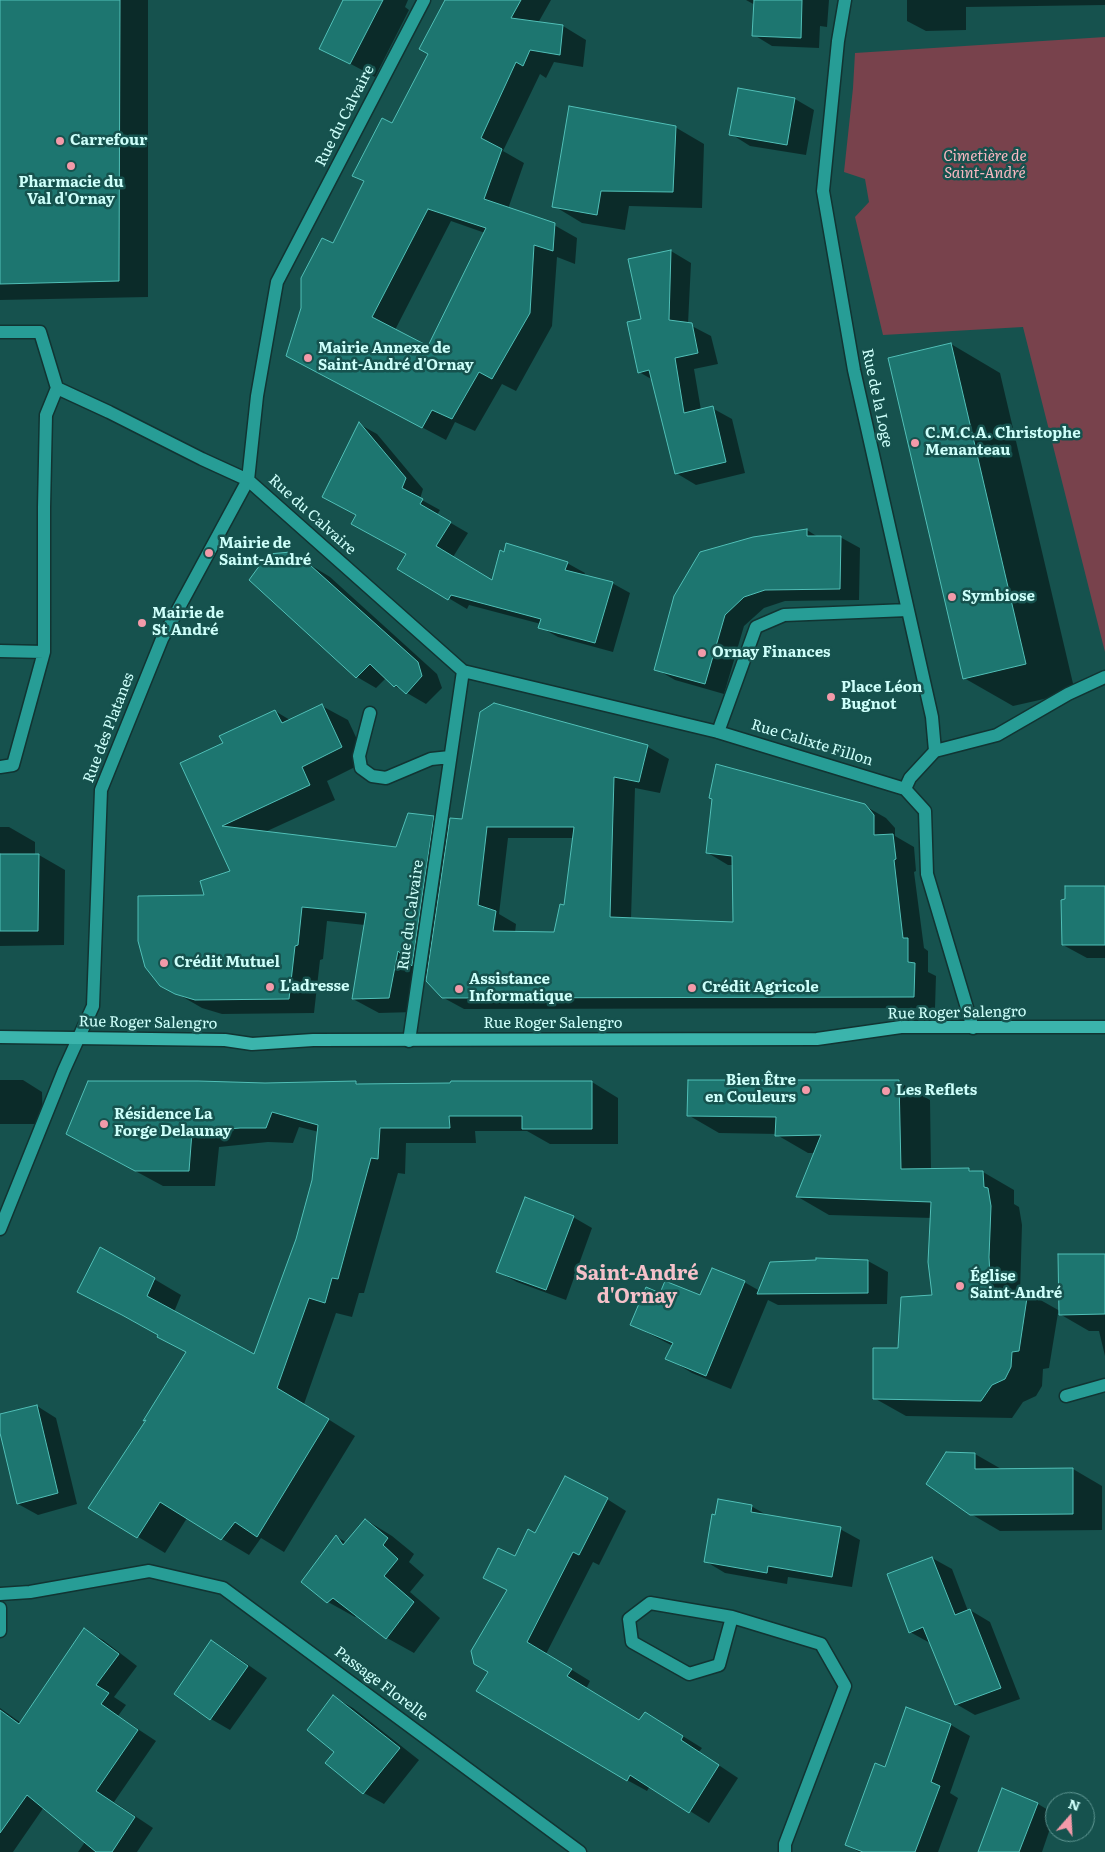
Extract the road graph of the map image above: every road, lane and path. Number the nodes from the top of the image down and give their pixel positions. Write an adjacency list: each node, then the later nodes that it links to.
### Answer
1 (424, 0): 5 (street, Rue du Calvaire)
2 (846, 0): 6 (street, Rue de la Loge)
3 (0, 332): 4 (street)
4 (57, 388): 5 (street); 8 (street)
5 (248, 480): 9 (street, Rue du Calvaire); 20 (street, Rue des Platanes)
6 (908, 610): 12 (street); 13 (street, Rue de la Loge)
7 (0, 651): 8 (street)
8 (44, 652): 15 (street)
9 (463, 671): 12 (street, Rue Calixte Fillon); 14 (street, Rue du Calvaire)
10 (1105, 677): 13 (street)
11 (370, 713): 14 (street)
12 (718, 732): 16 (street, Rue Calixte Fillon)
13 (935, 751): 16 (street)
14 (450, 757): 21 (street, Rue du Calvaire)
15 (0, 766)
16 (905, 789): 17 (street)
17 (973, 1028): 18 (main road, Rue Roger Salengro); 21 (main road, Rue Roger Salengro)
18 (1105, 1028)
19 (0, 1037): 20 (main road, Rue Roger Salengro)
20 (78, 1038): 21 (main road, Rue Roger Salengro); 22 (street, Rue des Platanes)
21 (409, 1041)
22 (0, 1229)
23 (1105, 1385): 24 (street)
24 (1066, 1396)
25 (0, 1594): 29 (street, Passage Florelle)
26 (0, 1608): 28 (street)
27 (732, 1617): 27 (street); 30 (street)
28 (0, 1631)
29 (580, 1852)
30 (786, 1852)

